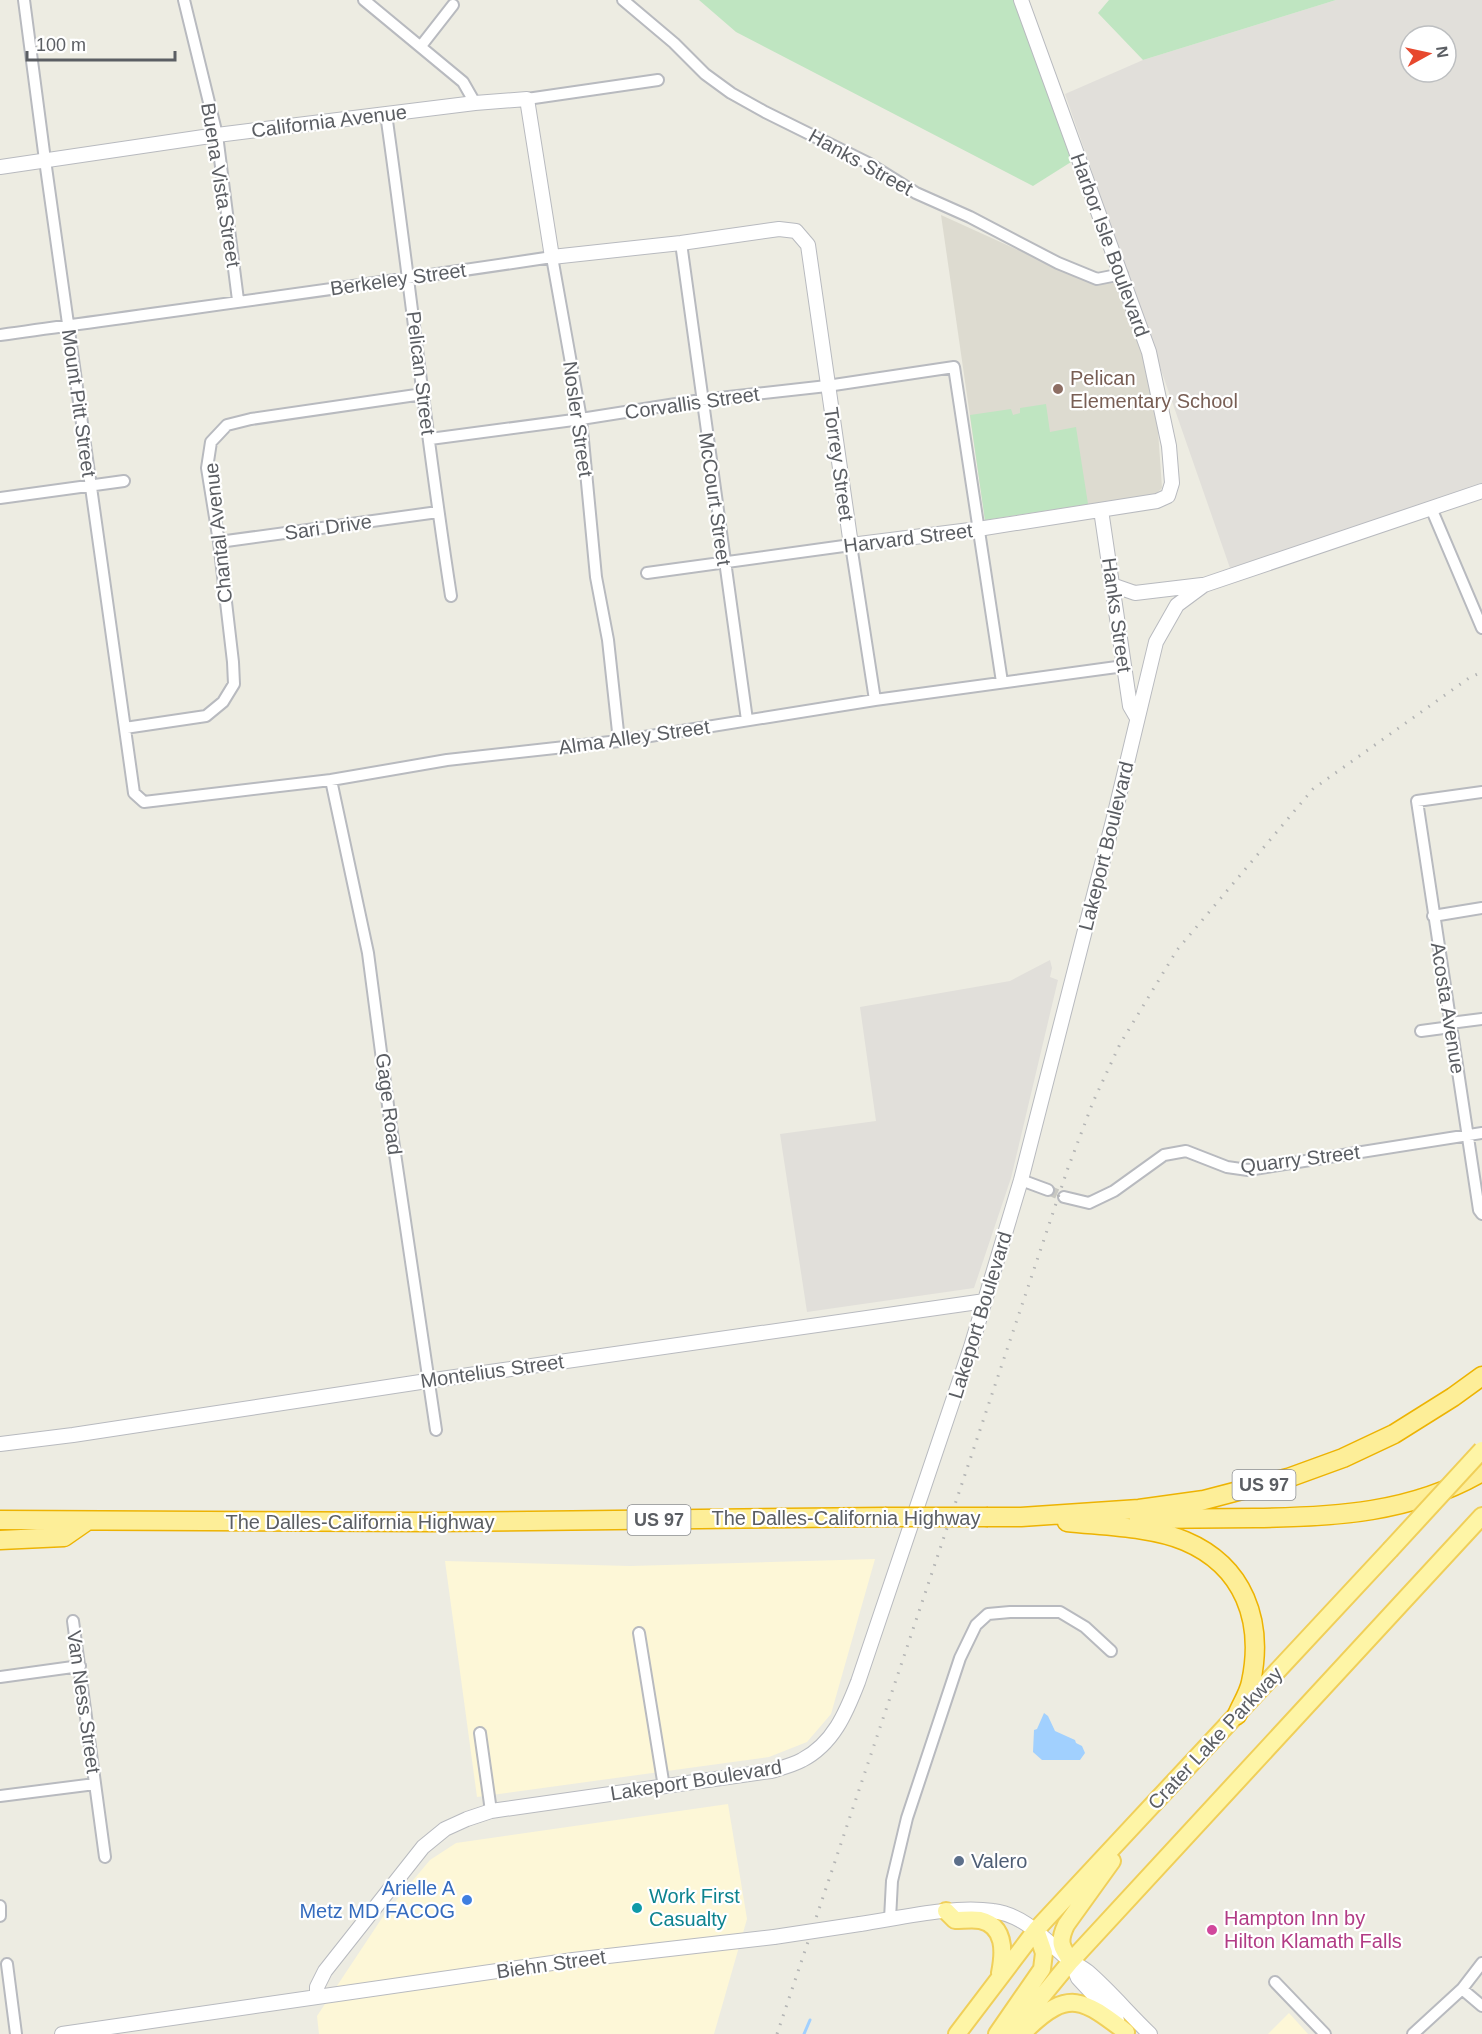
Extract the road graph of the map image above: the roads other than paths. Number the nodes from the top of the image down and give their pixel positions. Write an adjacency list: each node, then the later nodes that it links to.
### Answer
1 (24, 0): 13 (street, Mount Pitt Street)
2 (184, 0): 12 (street, Buena Vista Street)
3 (364, 0): 7 (street)
4 (623, 0): 18 (street, Hanks Street)
5 (1022, 0): 18 (street, Harbor Isle Boulevard)
6 (453, 5): 7 (street)
7 (421, 46): 10 (street)
8 (658, 80): 9 (street, California Avenue)
9 (527, 99): 10 (street, California Avenue); 17 (street, Nosler Street)
10 (475, 103): 11 (street, California Avenue)
11 (386, 114): 12 (street, California Avenue); 19 (street, Pelican Street)
12 (217, 135): 13 (street, California Avenue); 20 (street, Buena Vista Street)
13 (45, 160): 14 (street, California Avenue); 21 (street, Mount Pitt Street)
14 (0, 167)
15 (796, 231): 16 (street, Berkeley Street); 23 (street, Torrey Street)
16 (681, 243): 17 (street, Berkeley Street); 25 (street, McCourt Street)
17 (552, 256): 19 (street, Berkeley Street); 26 (street, Nosler Street)
18 (1122, 274): 31 (street, Harbor Isle Boulevard)
19 (409, 278): 20 (street, Berkeley Street); 24 (street, Pelican Street)
20 (238, 300): 21 (street, Berkeley Street)
21 (69, 325): 22 (street, Berkeley Street); 29 (street, Mount Pitt Street)
22 (0, 334)
23 (827, 386): 25 (street, Corvallis Street); 36 (street, Corvallis Street); 38 (street, Torrey Street)
24 (423, 394): 27 (street, Pelican Street); 37 (street, Chantal Avenue)
25 (701, 400): 26 (street, Corvallis Street); 39 (street, McCourt Street)
26 (581, 419): 27 (street, Corvallis Street); 51 (street, Nosler Street)
27 (430, 440): 35 (street, Pelican Street)
28 (124, 481): 29 (street)
29 (90, 486): 32 (street); 50 (street, Mount Pitt Street)
30 (1482, 491): 33 (street, Lakeport Boulevard)
31 (1168, 496): 34 (street, Harvard Street)
32 (0, 498)
33 (1431, 508): 42 (street, Lakeport Boulevard); 44 (street)
34 (1101, 510): 36 (street, Harvard Street); 41 (street, Hanks Street)
35 (438, 512): 37 (street, Sari Drive); 43 (street, Pelican Street)
36 (978, 529): 38 (street, Harvard Street); 46 (street)
37 (219, 542): 50 (street, Chantal Avenue)
38 (851, 545): 39 (street, Harvard Street); 47 (street, Torrey Street)
39 (724, 561): 40 (street, Harvard Street); 49 (street, McCourt Street)
40 (647, 573)
41 (1112, 585): 42 (street); 45 (street, Hanks Street)
42 (1204, 585): 48 (street, Lakeport Boulevard)
43 (451, 596)
44 (1482, 628)
45 (1124, 666): 46 (street, Alma Alley Street); 48 (street, Hanks Street)
46 (1002, 682): 47 (street, Alma Alley Street)
47 (875, 700): 49 (street, Alma Alley Street)
48 (1137, 718): 62 (street, Lakeport Boulevard)
49 (747, 720): 51 (street, Alma Alley Street)
50 (125, 728): 54 (street, Mount Pitt Street)
51 (619, 741): 52 (street, Alma Alley Street)
52 (331, 780): 54 (street, Alma Alley Street); 68 (street, Gage Road)
53 (1482, 792): 56 (street, Acosta Avenue)
54 (144, 802)
55 (1482, 908): 56 (street)
56 (1434, 916): 58 (street, Acosta Avenue)
57 (1482, 1019): 58 (street)
58 (1451, 1025): 59 (street); 61 (street, Acosta Avenue)
59 (1421, 1031)
60 (1482, 1133): 61 (street, Quarry Street)
61 (1467, 1136): 64 (street, Quarry Street); 65 (street, Acosta Avenue)
62 (1021, 1180): 63 (street); 66 (street, Lakeport Boulevard)
63 (1048, 1190)
64 (1064, 1197)
65 (1482, 1214)
66 (985, 1301): 68 (street, Montelius Street); 86 (street, Lakeport Boulevard)
67 (1482, 1376): 74 (highway, The Dalles-California Highway / US 97)
68 (427, 1381): 69 (street, Gage Road); 70 (street, Montelius Street)
69 (436, 1430)
70 (0, 1444)
71 (1482, 1450): 83 (main road, Crater Lake Parkway, bridge)
72 (1482, 1472): 74 (highway, US 97)
73 (1482, 1516): 94 (main road)
74 (1020, 1517): 76 (highway, The Dalles-California Highway / US 97, bridge); 83 (highway)
75 (3, 1518): 76 (highway, The Dalles-California Highway / US 97)
76 (87, 1521): 77 (highway)
77 (0, 1540)
78 (73, 1621): 81 (street, Van Ness Street)
79 (639, 1632): 86 (street)
80 (1111, 1651): 92 (street)
81 (80, 1666): 82 (street); 85 (street, Van Ness Street)
82 (0, 1677)
83 (1237, 1715): 89 (main road, Crater Lake Parkway)
84 (480, 1732): 88 (street)
85 (95, 1784): 87 (street); 90 (street, Van Ness Street)
86 (664, 1787): 88 (street, Lakeport Boulevard)
87 (0, 1796)
88 (491, 1811): 100 (street, Lakeport Boulevard)
89 (1128, 1831): 93 (main road, Crater Lake Parkway); 94 (main road)
90 (105, 1857)
91 (946, 1911): 92 (street, Biehn Street); 93 (street, Biehn Street); 97 (main road)
92 (890, 1919): 100 (street, Biehn Street, bridge)
93 (1036, 1930): 94 (street, Biehn Street); 97 (main road, Crater Lake Parkway); 107 (main road)
94 (1071, 1961): 103 (street); 108 (main road); 110 (street)
95 (7, 1964): 104 (street)
96 (1482, 1964): 99 (street)
97 (999, 1977): 106 (main road, Crater Lake Parkway)
98 (1275, 1982): 111 (street)
99 (1462, 1989): 101 (street); 112 (street)
100 (317, 1997): 102 (street, Biehn Street)
101 (1482, 2006)
102 (142, 2028): 105 (street, Biehn Street)
103 (1127, 2033): 109 (main road)
104 (16, 2034)
105 (62, 2034)
106 (957, 2034)
107 (997, 2034)
108 (1011, 2034)
109 (1022, 2034)
110 (1150, 2034)
111 (1325, 2034)
112 (1413, 2034)

